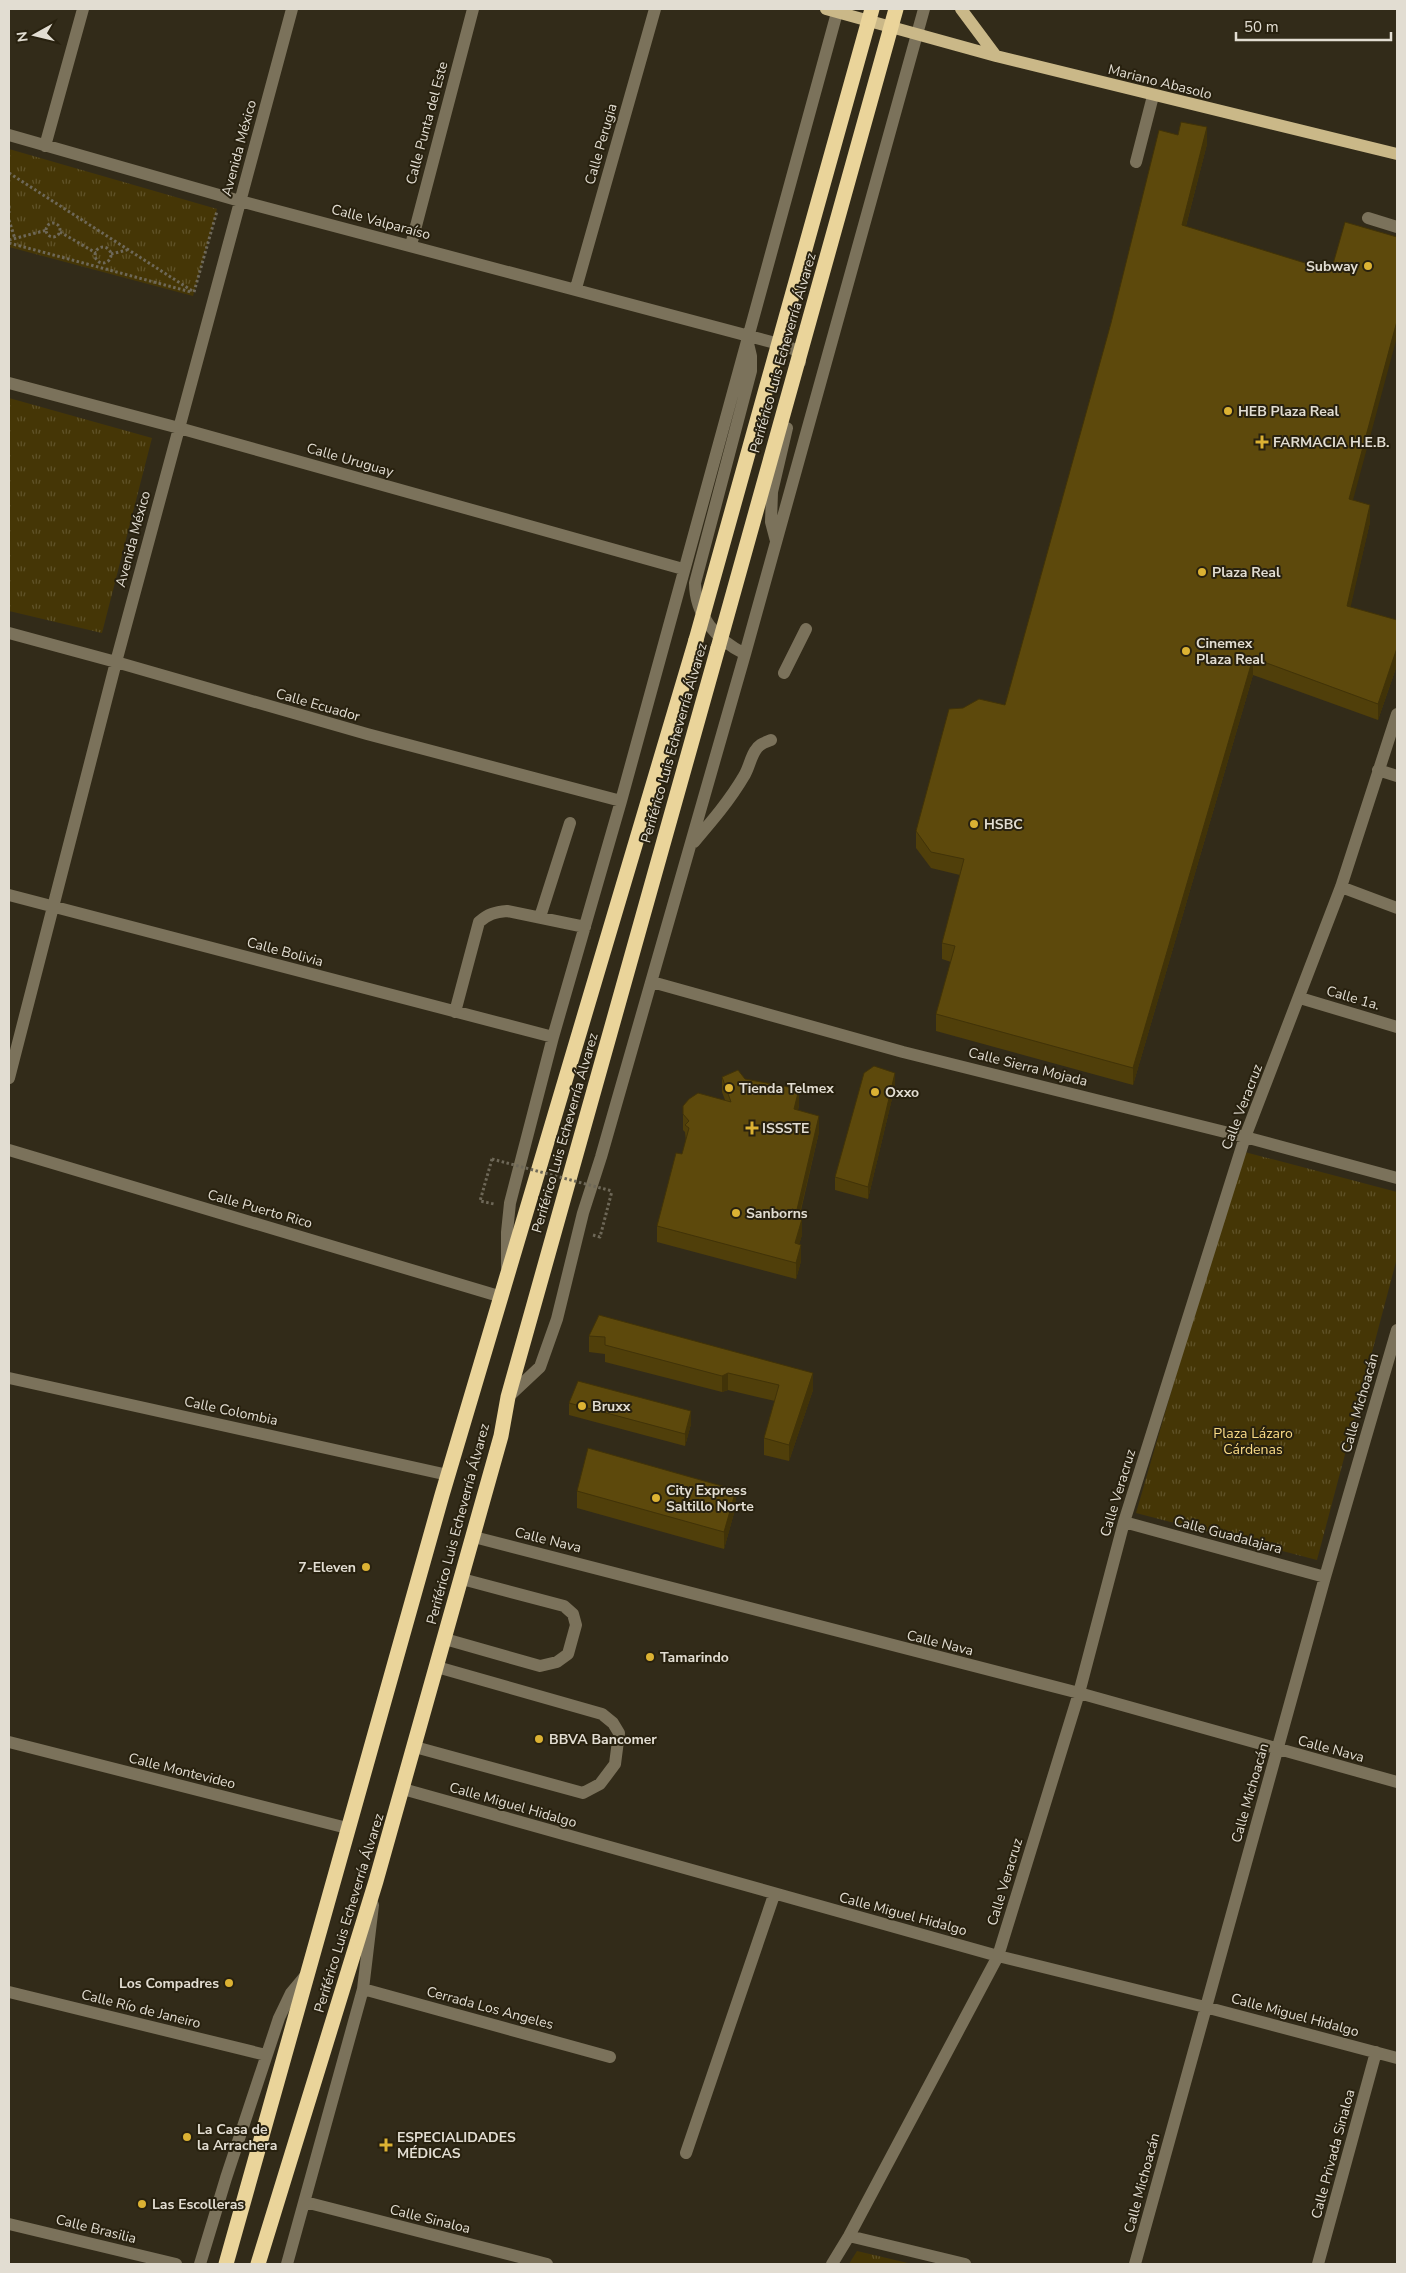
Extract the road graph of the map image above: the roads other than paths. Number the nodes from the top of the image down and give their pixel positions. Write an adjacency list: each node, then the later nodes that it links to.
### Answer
1 (83, 9): 14 (street)
2 (292, 9): 17 (street, Avenida México)
3 (473, 9): 20 (street, Calle Punta del Este)
4 (655, 9): 21 (street, Calle Perugia)
5 (872, 9): 54 (highway, Periférico Luis Echeverría Álvarez, bridge)
6 (896, 9): 58 (highway, Periférico Luis Echeverría Álvarez, bridge)
7 (924, 9): 10 (street)
8 (961, 9): 11 (main road)
9 (834, 10): 10 (main road, Mariano Abasolo); 22 (street)
10 (918, 34): 11 (main road, Mariano Abasolo); 25 (street)
11 (996, 56): 12 (main road, Mariano Abasolo)
12 (1153, 96): 15 (main road, Mariano Abasolo); 16 (street)
13 (9, 135): 14 (street, Calle Valparaíso)
14 (45, 146): 17 (street, Calle Valparaíso)
15 (1397, 154)
16 (1136, 162)
17 (240, 201): 20 (street, Calle Valparaíso); 24 (street, Avenida México)
18 (1368, 218): 19 (street)
19 (1397, 226)
20 (410, 245): 21 (street, Calle Valparaíso)
21 (576, 288): 22 (street, Calle Valparaíso)
22 (746, 337): 25 (street, Calle Valparaíso); 26 (street); 29 (street)
23 (9, 383): 24 (street, Calle Uruguay)
24 (179, 428): 26 (street, Calle Uruguay); 30 (street, Avenida México)
25 (776, 541): 29 (street)
26 (683, 569): 36 (street)
27 (806, 629): 31 (street)
28 (9, 634): 30 (street, Calle Ecuador)
29 (745, 654): 38 (street)
30 (116, 662): 36 (street, Calle Ecuador); 41 (street, Avenida México)
31 (784, 673)
32 (1397, 714): 34 (street, Calle Veracruz)
33 (771, 740): 38 (street)
34 (1378, 770): 35 (street); 39 (street, Calle Veracruz)
35 (1397, 776)
36 (620, 801): 44 (street)
37 (570, 823): 43 (street)
38 (691, 846): 45 (street)
39 (1341, 887): 42 (street); 46 (street, Calle Veracruz)
40 (9, 895): 41 (street, Calle Bolivia)
41 (52, 907): 47 (street, Calle Bolivia); 50 (street, Avenida México)
42 (1397, 908)
43 (540, 917): 44 (street); 47 (street)
44 (585, 926): 49 (street)
45 (652, 982): 51 (street, Calle Sierra Mojada); 58 (street)
46 (1300, 998): 48 (street, Calle 1a.); 51 (street, Calle Veracruz)
47 (455, 1012): 49 (street, Calle Bolivia)
48 (1397, 1027)
49 (553, 1037): 54 (street)
50 (9, 1078)
51 (1245, 1137): 53 (street, Calle Sierra Mojada); 60 (street, Calle Veracruz)
52 (9, 1150): 55 (street, Calle Puerto Rico)
53 (1397, 1178)
54 (507, 1277): 55 (highway, Periférico Luis Echeverría Álvarez)
55 (502, 1296): 59 (highway, Periférico Luis Echeverría Álvarez)
56 (1397, 1330): 62 (street, Calle Michoacán)
57 (9, 1378): 59 (street, Calle Colombia)
58 (508, 1397): 61 (highway, Periférico Luis Echeverría Álvarez)
59 (448, 1474): 72 (highway, Periférico Luis Echeverría Álvarez)
60 (1124, 1522): 62 (street, Calle Guadalajara); 66 (street, Calle Veracruz)
61 (474, 1537): 63 (highway, Periférico Luis Echeverría Álvarez); 66 (street, Calle Nava)
62 (1325, 1577): 69 (street, Calle Michoacán)
63 (462, 1579): 64 (highway, Periférico Luis Echeverría Álvarez); 64 (street)
64 (445, 1639): 65 (highway, Periférico Luis Echeverría Álvarez)
65 (437, 1667): 68 (highway, Periférico Luis Echeverría Álvarez); 68 (street)
66 (1079, 1693): 69 (street, Calle Nava); 75 (street, Calle Veracruz)
67 (9, 1742): 72 (street, Calle Montevideo)
68 (415, 1747): 71 (highway, Periférico Luis Echeverría Álvarez)
69 (1278, 1750): 70 (street, Calle Nava); 79 (street, Calle Michoacán)
70 (1397, 1782)
71 (403, 1790): 73 (highway, Periférico Luis Echeverría Álvarez); 74 (street, Calle Miguel Hidalgo)
72 (347, 1828): 76 (highway, Periférico Luis Echeverría Álvarez)
73 (376, 1881): 77 (street); 91 (highway, Periférico Luis Echeverría Álvarez)
74 (774, 1895): 75 (street, Calle Miguel Hidalgo); 84 (street)
75 (998, 1956): 79 (street, Calle Miguel Hidalgo); 87 (street, Calle Veracruz)
76 (306, 1975): 81 (street, Periférico Luis Echeverría Álvarez); 90 (highway, Periférico Luis Echeverría Álvarez)
77 (363, 1990): 82 (street, Cerrada Los Angeles); 85 (street)
78 (9, 1992): 81 (street, Calle Río de Janeiro)
79 (1206, 2007): 80 (street, Calle Miguel Hidalgo); 96 (street, Calle Michoacán)
80 (1376, 2052): 83 (street, Calle Miguel Hidalgo); 97 (street, Calle Privada Sinaloa)
81 (266, 2054): 89 (street, Periférico Luis Echeverría Álvarez)
82 (610, 2056)
83 (1397, 2058)
84 (686, 2153)
85 (305, 2202): 92 (street); 93 (street, Calle Sinaloa)
86 (9, 2224): 88 (street, Calle Brasilia)
87 (849, 2236): 94 (street, Calle Veracruz); 95 (street)
88 (176, 2264)
89 (200, 2264)
90 (226, 2264)
91 (258, 2264)
92 (287, 2264)
93 (548, 2264)
94 (832, 2264)
95 (965, 2264)
96 (1135, 2264)
97 (1318, 2264)

